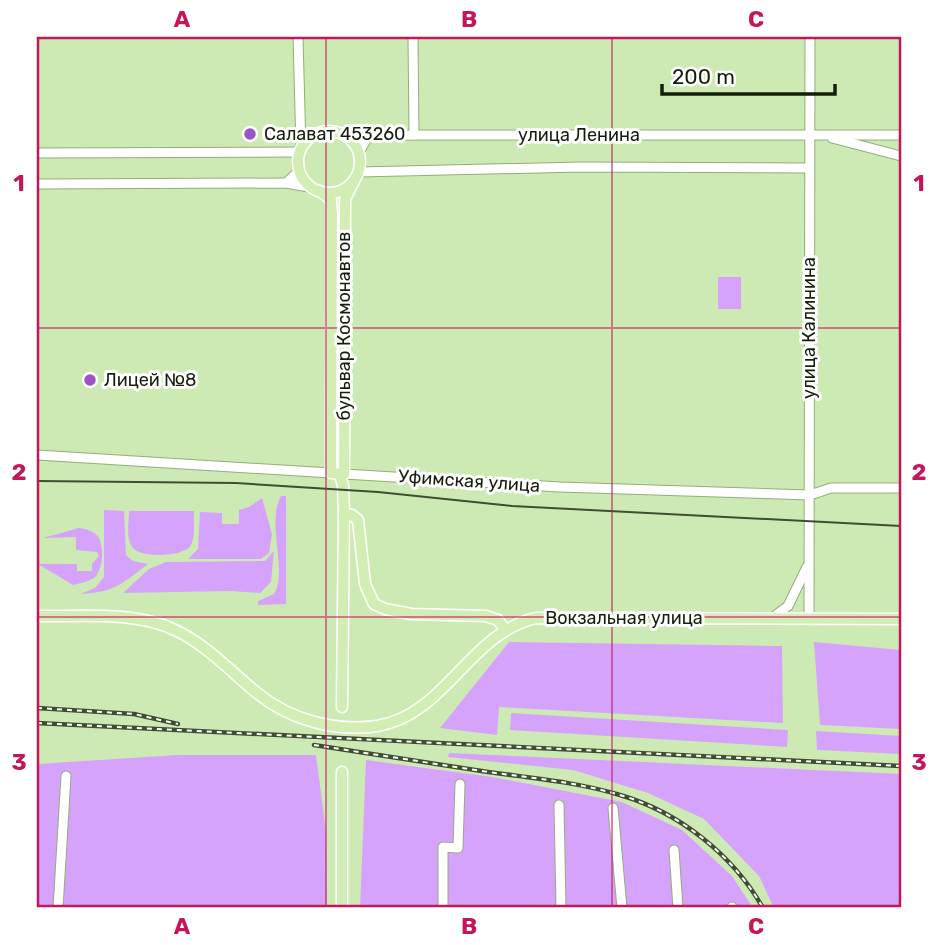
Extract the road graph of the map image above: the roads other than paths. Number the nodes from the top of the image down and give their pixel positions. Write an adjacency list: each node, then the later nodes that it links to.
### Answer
1 (298, 37): 9 (street)
2 (412, 37): 5 (street)
3 (810, 37): 7 (street, улица Калинина)
4 (369, 135): 5 (street, улица Ленина); 8 (street, улица Ленина); 10 (street)
5 (414, 135): 7 (street, улица Ленина)
6 (901, 135): 7 (street, улица Ленина)
7 (810, 136): 12 (street, улица Ленина); 13 (street, улица Калинина)
8 (348, 137): 9 (main road); 10 (main road)
9 (301, 150): 11 (street); 14 (main road)
10 (359, 152): 15 (main road)
11 (37, 153)
12 (901, 156)
13 (810, 169): 15 (street, улица Ленина); 22 (street, улица Калинина)
14 (300, 170): 16 (street); 18 (main road)
15 (356, 176): 18 (main road, улица Ленина); 20 (main road, бульвар Космонавтов)
16 (286, 183): 17 (street, улица Ленина); 18 (street, улица Ленина)
17 (37, 184)
18 (317, 190): 20 (main road, бульвар Космонавтов)
19 (37, 455): 20 (street, Уфимская улица)
20 (338, 473): 22 (street, Уфимская улица); 23 (main road, бульвар Космонавтов)
21 (901, 488): 22 (street, Уфимская улица)
22 (810, 495): 24 (street, улица Калинина)
23 (344, 514): 29 (main road); 30 (main road, бульвар Космонавтов)
24 (809, 562): 26 (street); 27 (street, улица Калинина)
25 (37, 616): 29 (main road, Вокзальная улица)
26 (772, 618): 27 (main road, Вокзальная улица); 29 (main road, Вокзальная улица)
27 (809, 618): 28 (main road, Вокзальная улица)
28 (901, 619)
29 (505, 629)
30 (342, 707)
31 (342, 772): 39 (main road)
32 (66, 776): 38 (street)
33 (460, 784): 40 (street)
34 (559, 805): 37 (street)
35 (614, 808): 42 (street)
36 (674, 850): 43 (street)
37 (561, 907): 41 (street)
38 (58, 908)
39 (342, 908)
40 (443, 908)
41 (551, 908)
42 (622, 908)
43 (678, 908)

